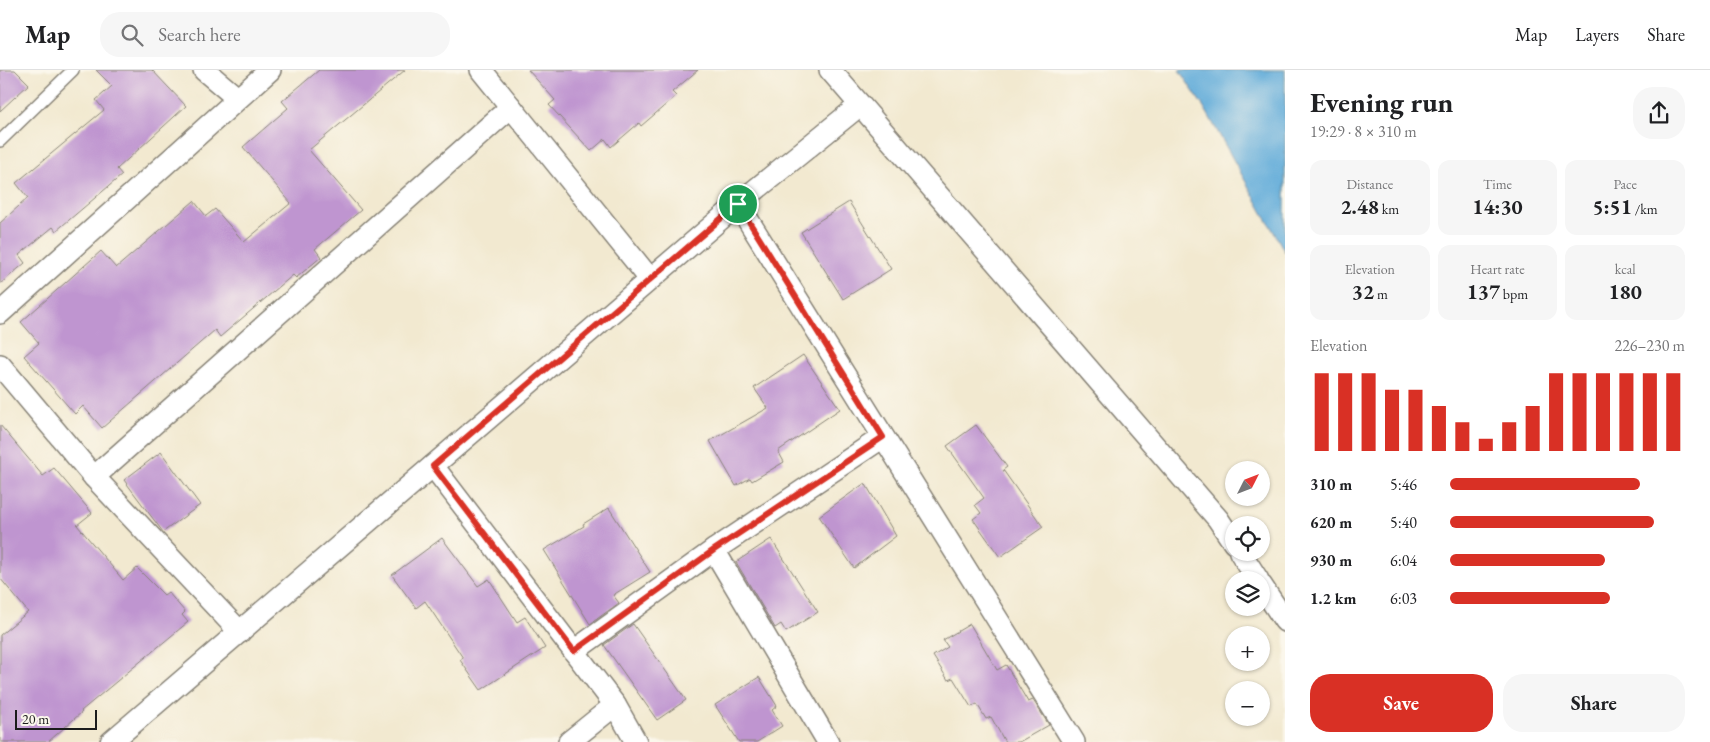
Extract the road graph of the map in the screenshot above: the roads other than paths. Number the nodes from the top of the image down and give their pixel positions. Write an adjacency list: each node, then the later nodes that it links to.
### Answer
1 (73, 70): 9 (lane)
2 (204, 70): 6 (street)
3 (270, 70): 6 (street)
4 (481, 70): 8 (street)
5 (830, 70): 7 (street)
6 (237, 98): 12 (street)
7 (860, 105): 10 (street); 17 (street)
8 (511, 107): 11 (street); 16 (street)
9 (0, 141)
10 (738, 204): 11 (street); 14 (street)
11 (650, 279): 15 (street)
12 (0, 313)
13 (0, 365): 16 (street)
14 (883, 437): 18 (street); 28 (street)
15 (433, 466): 21 (street); 22 (street)
16 (94, 477): 21 (street)
17 (1225, 530)
18 (714, 550): 22 (street); 27 (street)
19 (1270, 598): 20 (street)
20 (1285, 621)
21 (240, 632): 24 (street)
22 (574, 651): 23 (street)
23 (615, 705): 25 (street); 26 (street)
24 (112, 742)
25 (569, 742)
26 (636, 742)
27 (828, 742)
28 (1074, 742)

